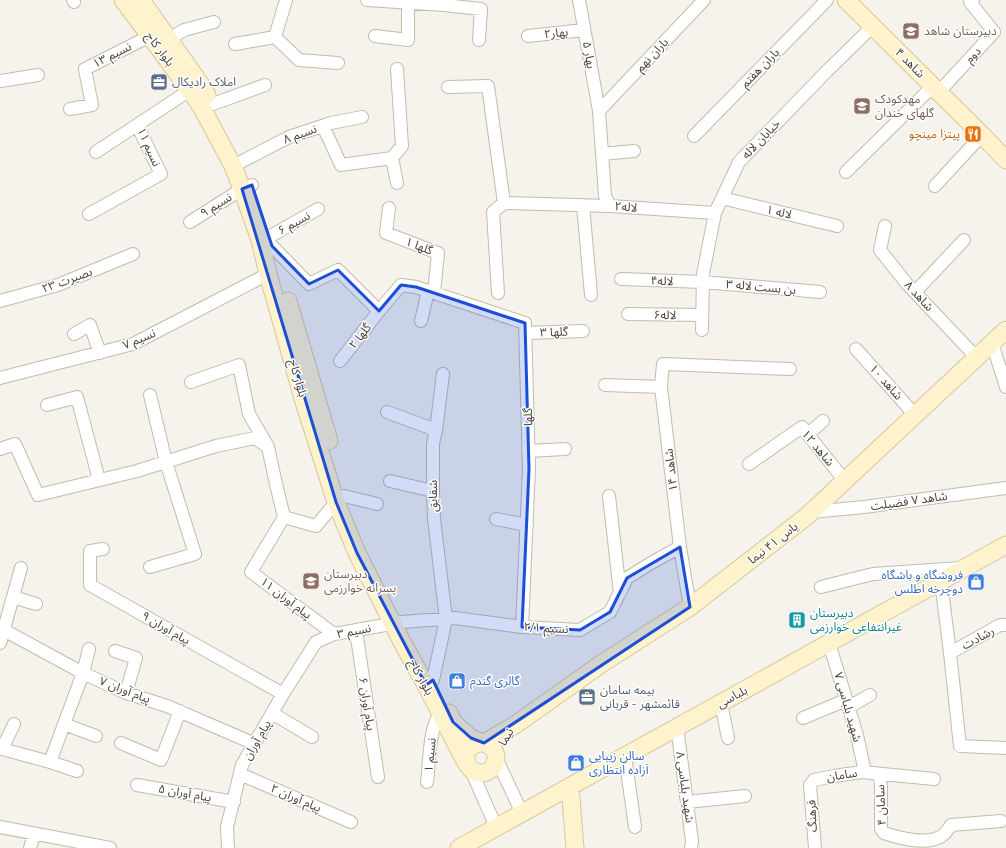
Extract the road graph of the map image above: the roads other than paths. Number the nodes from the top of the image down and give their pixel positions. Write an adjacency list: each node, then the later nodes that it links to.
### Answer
1 (123, 0): 14 (street, بلوار کاج)
2 (286, 0): 17 (street)
3 (367, 0): 10 (street)
4 (579, 0): 13 (street, بهار ۵)
5 (704, 0): 31 (street, باران نهم)
6 (827, 0): 36 (street, باران هفتم)
7 (846, 0): 12 (street, شاهد ۴)
8 (973, 0): 27 (street, دوم)
9 (144, 2): 18 (street, بلوار کاج)
10 (408, 3): 15 (street); 19 (street)
11 (214, 22): 18 (street)
12 (872, 26): 27 (street, شاهد ۴); 47 (street, خیابان لاله)
13 (584, 30): 16 (street, بهار۲); 31 (street, بهار ۵)
14 (150, 36): 28 (street, بلوار کاج); 30 (street, نسیم ۱۳)
15 (375, 36)
16 (528, 36)
17 (275, 37): 20 (street); 21 (street)
18 (169, 39): 29 (street, بلوار کاج)
19 (479, 40)
20 (235, 44)
21 (338, 63)
22 (397, 69): 40 (street)
23 (38, 75): 24 (street)
24 (0, 81)
25 (265, 84): 29 (street)
26 (448, 86): 48 (street)
27 (936, 89): 35 (street, شاهد ۴); 43 (street)
28 (190, 90): 33 (street, نسیم ۱۱); 42 (street, بلوار کاج)
29 (213, 104): 42 (street, بلوار کاج)
30 (70, 108)
31 (599, 111): 39 (street, لاله۲)
32 (362, 117): 34 (street, نسیم ۸)
33 (137, 125): 38 (street); 54 (street, نسیم ۱۱)
34 (323, 126): 40 (street); 42 (street, نسیم ۸)
35 (982, 135): 41 (street, شاهد ۴); 45 (street)
36 (694, 136)
37 (634, 150): 39 (street)
38 (96, 152)
39 (602, 154): 50 (street, لاله۲)
40 (392, 158): 44 (street)
41 (1006, 160)
42 (237, 163): 46 (street, بلوار کاج)
43 (846, 172)
44 (397, 184)
45 (935, 186)
46 (247, 187): 55 (street, نسیم ۹); 59 (street, بلوار کاج); 61 (street, بلوار کاج)
47 (722, 198): 53 (street, خیابان لاله); 56 (street, لاله ۱)
48 (504, 204): 49 (street); 67 (street)
49 (583, 205): 50 (street); 68 (street)
50 (610, 206): 53 (street, لاله۲)
51 (389, 208): 64 (street, گلها ۱)
52 (318, 209): 59 (street, نسیم ۶)
53 (715, 213): 63 (street, خیابان لاله)
54 (89, 214)
55 (190, 222)
56 (837, 226)
57 (885, 226): 66 (street, شاهد ۸)
58 (964, 240): 66 (street)
59 (270, 241): 70 (street); 110 (street, بلوار کاج)
60 (133, 254): 69 (street, بصیرت ۲۳)
61 (268, 274): 81 (street, نسیم ۷); 110 (street, بلوار کاج)
62 (621, 279): 63 (street, لاله۴)
63 (703, 282): 65 (street, بن بست لاله ۳); 72 (street, خیابان لاله)
64 (431, 292): 70 (street, گلها ۲); 73 (street); 77 (street)
65 (820, 292)
66 (915, 292): 82 (street, شاهد ۸)
67 (498, 293)
68 (591, 295)
69 (0, 301)
70 (379, 311): 83 (street, گلها ۲)
71 (628, 314): 72 (street, لاله۶)
72 (702, 316): 74 (street, خیابان لاله)
73 (421, 321)
74 (702, 330)
75 (1006, 330): 79 (street, یاس ۴۱ نیما)
76 (583, 331): 77 (street, گلها ۳)
77 (526, 333): 101 (street, گلها)
78 (74, 334): 81 (street)
79 (992, 343): 82 (street, یاس ۴۱ نیما); 90 (street)
80 (856, 349): 94 (street, شاهد ۱۰)
81 (100, 353): 86 (street, نسیم ۷)
82 (977, 358): 94 (street, یاس ۴۱ نیما)
83 (340, 361)
84 (790, 369): 89 (street, شاهد ۱۴)
85 (443, 374): 96 (street, شقایق)
86 (0, 378)
87 (191, 382): 98 (street)
88 (606, 386): 89 (street)
89 (661, 387): 117 (street, شاهد ۱۴)
90 (1006, 387)
91 (150, 396): 102 (street)
92 (47, 405): 104 (street)
93 (387, 412): 96 (street)
94 (915, 415): 106 (street, یاس ۴۱ نیما)
95 (823, 421): 97 (street)
96 (436, 430): 108 (street, شقایق)
97 (808, 434): 103 (street, شاهد ۱۲); 106 (street, شاهد ۱۲)
98 (268, 447): 102 (street); 113 (street)
99 (0, 448): 104 (street)
100 (565, 449): 101 (street)
101 (528, 451): 115 (street, گلها)
102 (166, 462): 104 (street); 119 (street)
103 (749, 464)
104 (99, 480)
105 (390, 481): 108 (street)
106 (845, 481): 112 (street, یاس ۴۱ نیما)
107 (1006, 488): 112 (street, شاهد ۷ فضیلت)
108 (433, 491): 128 (street, شقایق)
109 (609, 496): 124 (street)
110 (340, 499): 111 (street); 113 (street); 129 (street, بلوار کاج)
111 (377, 504)
112 (812, 512): 127 (street, یاس ۴۱ نیما)
113 (284, 517): 134 (street, پیام آوران ۱۱)
114 (496, 519): 115 (street)
115 (526, 525): 131 (street, گلها)
116 (1006, 545): 121 (street, بلباسی)
117 (680, 547): 124 (street, نسیم ۲/۱); 127 (street, شاهد ۱۴)
118 (103, 549): 144 (street, پیام آوران ۹)
119 (150, 567)
120 (21, 568): 125 (street)
121 (965, 568): 122 (street, بلباسی); 123 (street)
122 (940, 582): 137 (street, بلباسی); 140 (street)
123 (821, 587)
124 (620, 593): 131 (street, نسیم ۲/۱)
125 (13, 597): 126 (street); 132 (street)
126 (36, 604)
127 (690, 607): 154 (street, یاس ۴۱ نیما)
128 (446, 619): 129 (street, نسیم ۲/۱); 131 (street, نسیم ۲/۱); 142 (street, شقایق)
129 (397, 623): 133 (street, نسیم ۳); 142 (street, بلوار کاج)
130 (1006, 625): 140 (street, رشادت)
131 (522, 627)
132 (2, 629): 136 (street); 141 (street, پیام آوران ۷)
133 (356, 630): 134 (street, نسیم ۳); 170 (street, پیام آوران ۶)
134 (334, 634): 135 (street, نسیم ۳)
135 (316, 642): 144 (street, پیام آوران)
136 (0, 643)
137 (829, 643): 146 (street, بلباسی); 147 (street, شهید بلباسی ۷)
138 (89, 648): 141 (street)
139 (115, 651): 143 (street)
140 (950, 653): 162 (street)
141 (83, 673): 143 (street, پیام آوران ۷); 153 (street)
142 (430, 682): 148 (street, بلوار کاج)
143 (126, 693): 149 (street, پیام آوران ۷)
144 (283, 694): 150 (street, پیام آوران)
145 (870, 696): 147 (street)
146 (721, 703): 155 (street, بلباسی); 158 (street)
147 (847, 703): 151 (street); 168 (street, شهید بلباسی ۷)
148 (443, 710): 160 (street, بلوار کاج); 166 (street, بلوار کاج); 172 (street, نسیم ۱)
149 (180, 711): 159 (street); 161 (street, پیام آوران ۷)
150 (272, 713): 157 (street); 161 (street, پیام آوران)
151 (803, 718)
152 (14, 724): 165 (street)
153 (64, 724): 156 (street); 165 (street)
154 (515, 725): 160 (street, نیما); 164 (street, نیما)
155 (677, 727): 163 (street, بلباسی); 178 (street, شهید بلباسی ۸)
156 (96, 736)
157 (312, 737)
158 (728, 738)
159 (121, 743)
160 (483, 743): 164 (street); 166 (street)
161 (255, 744): 169 (street, پیام آوران)
162 (1006, 748)
163 (625, 756): 175 (street, بلباسی); 184 (street)
164 (496, 757): 166 (street); 179 (street)
165 (50, 762): 167 (street)
166 (469, 766): 183 (street, بلوار کاج)
167 (77, 771)
168 (871, 773): 171 (street, سامان); 174 (street, سامان); 180 (street, سامان ۴)
169 (240, 774): 177 (street, پیام آوران); 181 (street, پیام آوران ۲)
170 (378, 777)
171 (934, 779)
172 (427, 782)
173 (137, 785): 177 (street, پیام آوران ۵)
174 (810, 785): 192 (street, فرهنگ)
175 (570, 786): 179 (street, بلباسی); 190 (street)
176 (745, 796): 178 (street)
177 (234, 802): 188 (street, پیام آوران)
178 (687, 802): 191 (street, شهید بلباسی ۸)
179 (522, 813): 183 (street, بلباسی)
180 (1001, 821)
181 (351, 822)
182 (0, 827): 185 (street)
183 (496, 827): 189 (street, بلباسی)
184 (635, 827)
185 (34, 834): 186 (street); 187 (street)
186 (30, 848)
187 (105, 848)
188 (228, 848)
189 (459, 848)
190 (575, 848)
191 (691, 848)
192 (814, 848)

